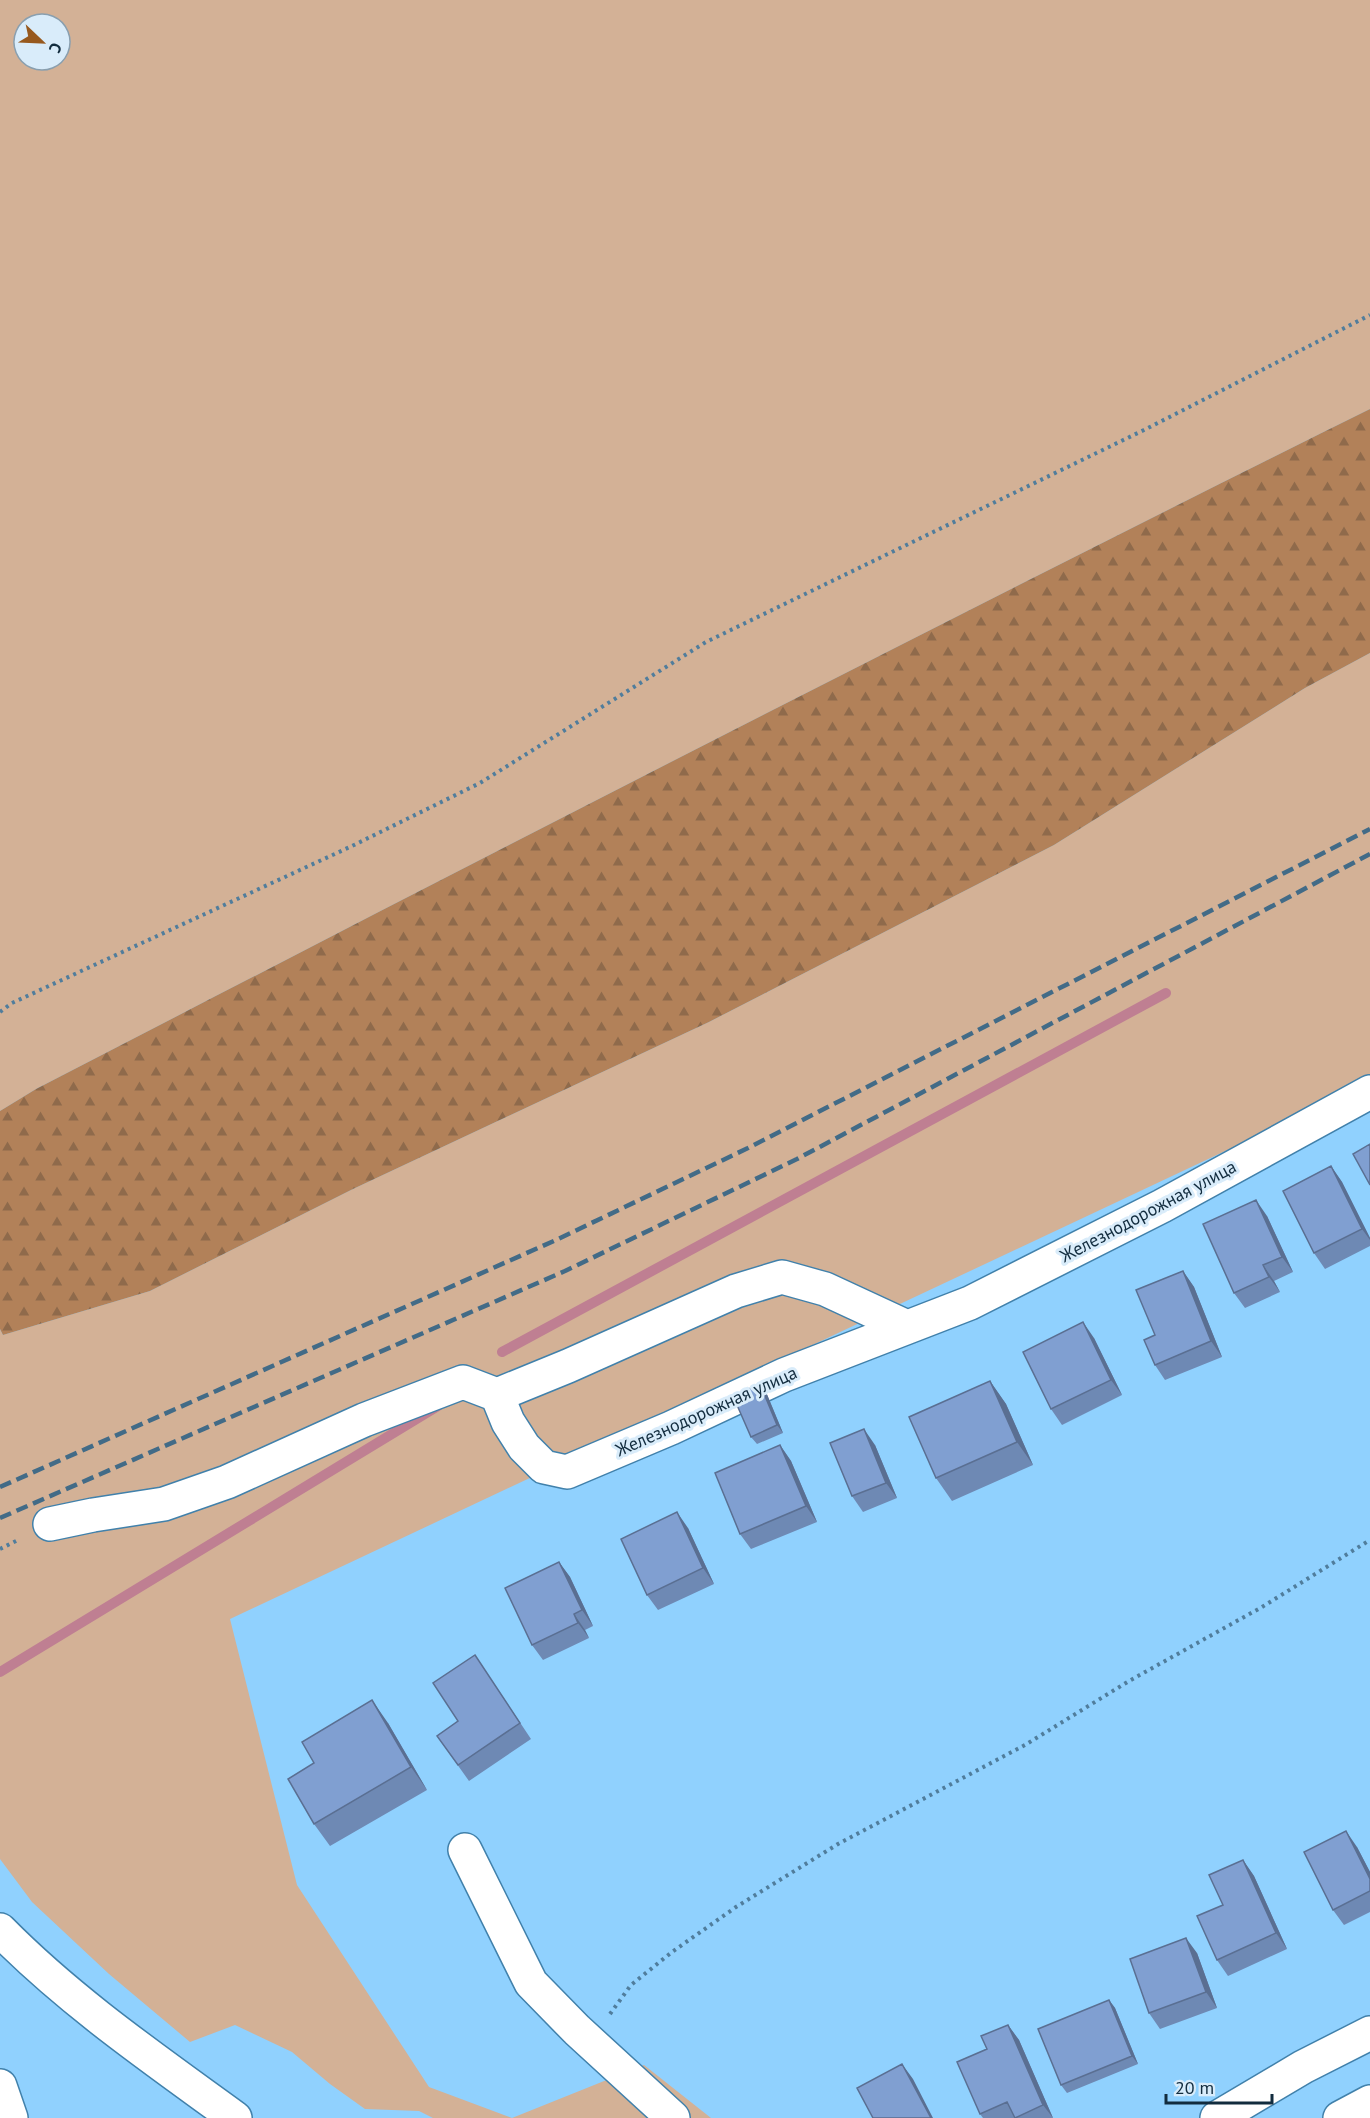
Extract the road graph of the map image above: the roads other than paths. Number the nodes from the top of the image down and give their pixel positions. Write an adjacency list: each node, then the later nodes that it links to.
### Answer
1 (1370, 1092): 2 (main road, Железнодорожная улица)
2 (908, 1327): 3 (main road); 3 (main road, Железнодорожная улица)
3 (497, 1395): 4 (main road)
4 (50, 1524)
5 (465, 1850): 12 (main road)
6 (0, 1930): 11 (main road)
7 (1370, 2033): 13 (main road)
8 (0, 2086): 10 (main road)
9 (1370, 2102): 14 (main road)
10 (11, 2118)
11 (236, 2118)
12 (673, 2118)
13 (1217, 2118)
14 (1340, 2118)

